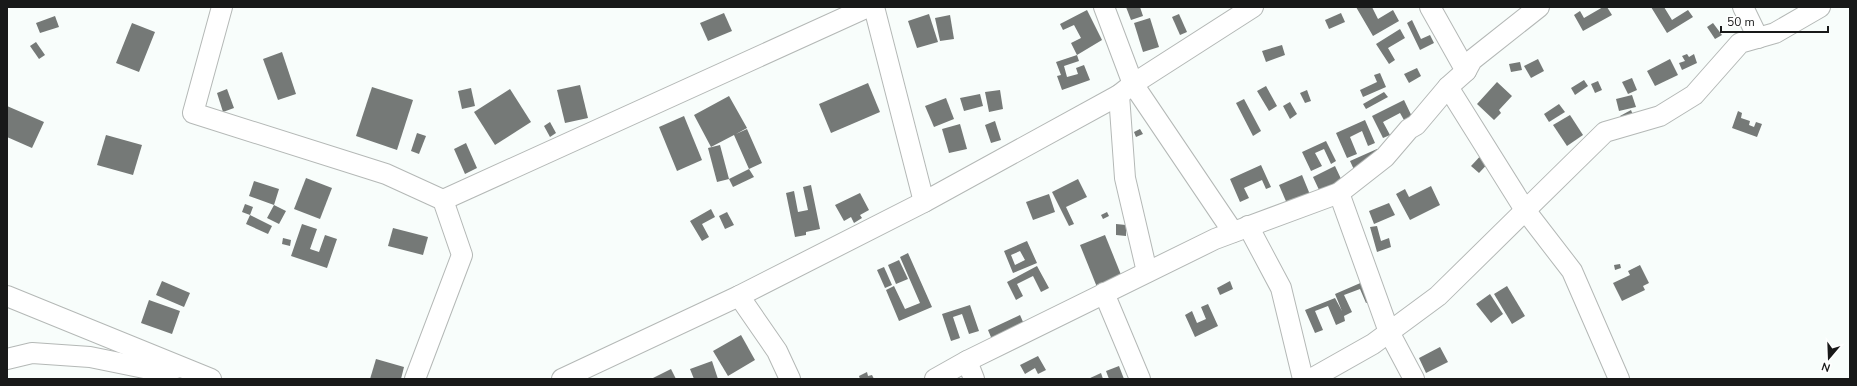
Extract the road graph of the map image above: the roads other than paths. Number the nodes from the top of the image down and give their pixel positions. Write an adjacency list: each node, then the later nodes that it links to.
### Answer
1 (222, 7): 16 (street)
2 (868, 7): 16 (street)
3 (874, 7): 17 (street)
4 (1104, 7): 14 (street)
5 (1430, 7): 12 (street)
6 (1539, 7): 10 (street)
7 (1743, 7): 11 (street)
8 (1820, 7): 11 (street)
9 (1249, 8): 14 (street)
10 (1516, 15): 12 (street)
11 (1758, 38): 18 (street)
12 (1466, 71): 13 (street)
13 (1448, 87): 15 (street); 18 (street)
14 (1126, 90): 17 (street); 19 (street); 20 (street)
15 (1338, 193): 19 (street); 24 (street)
16 (443, 200): 29 (street)
17 (924, 202): 23 (street)
18 (1525, 210): 24 (street); 38 (street)
19 (1241, 229): 20 (street); 35 (street)
20 (1147, 272): 21 (street)
21 (1104, 293): 26 (street); 34 (street)
22 (7, 296): 27 (street)
23 (739, 296): 30 (street); 31 (street)
24 (1389, 332): 36 (street); 37 (street)
25 (7, 359): 27 (street)
26 (966, 361): 32 (street); 33 (street)
27 (184, 368): 28 (street)
28 (211, 379)
29 (415, 379)
30 (562, 379)
31 (790, 379)
32 (935, 379)
33 (974, 379)
34 (1140, 379)
35 (1303, 379)
36 (1311, 379)
37 (1414, 379)
38 (1619, 379)

